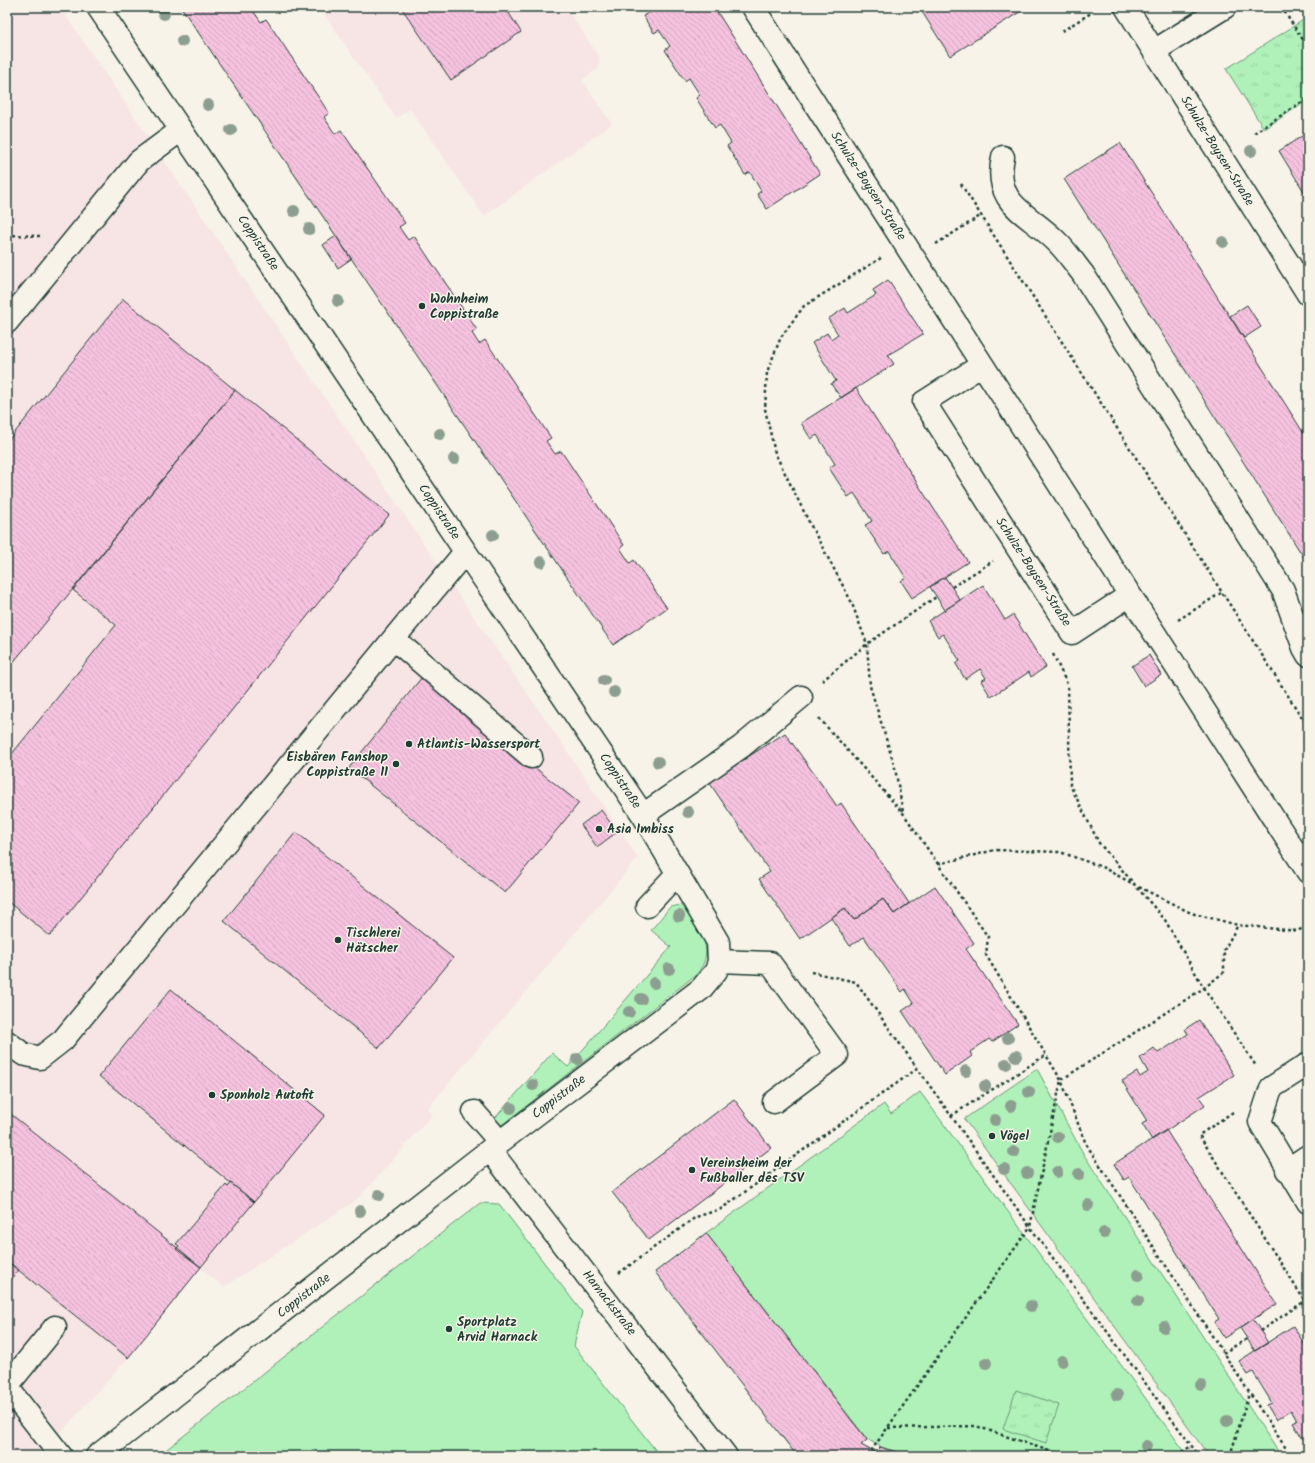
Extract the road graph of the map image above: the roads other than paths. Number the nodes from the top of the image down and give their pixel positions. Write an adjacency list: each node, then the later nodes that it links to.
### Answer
1 (98, 7): 6 (street, Coppistraße)
2 (753, 7): 10 (street, Schulze-Boysen-Straße)
3 (1126, 7): 5 (street, Schulze-Boysen-Straße)
4 (1225, 7): 5 (street)
5 (1154, 51): 8 (street, Schulze-Boysen-Straße)
6 (181, 130): 9 (street); 11 (street, Coppistraße)
7 (1003, 157): 14 (street)
8 (1308, 294)
9 (7, 322)
10 (982, 364): 12 (street, Schulze-Boysen-Straße); 12 (street, Schulze-Boysen-Straße)
11 (466, 552): 13 (street); 17 (street, Coppistraße)
12 (1130, 595): 18 (street)
13 (394, 639): 16 (street); 22 (street)
14 (1308, 655)
15 (801, 697): 17 (street)
16 (531, 757)
17 (643, 816): 19 (street, Coppistraße)
18 (1308, 872)
19 (677, 874): 20 (street); 21 (street, Coppistraße)
20 (647, 906)
21 (719, 961): 24 (street); 26 (street, Coppistraße)
22 (7, 1042)
23 (1308, 1064): 28 (street)
24 (774, 1102)
25 (474, 1112): 26 (street, Harnackstraße)
26 (495, 1146): 33 (street, Coppistraße); 34 (street, Harnackstraße)
27 (1308, 1156): 28 (street)
28 (1287, 1170): 29 (street)
29 (1308, 1202)
30 (55, 1326): 31 (street)
31 (7, 1386): 32 (street)
32 (61, 1456)
33 (97, 1456)
34 (726, 1456)

